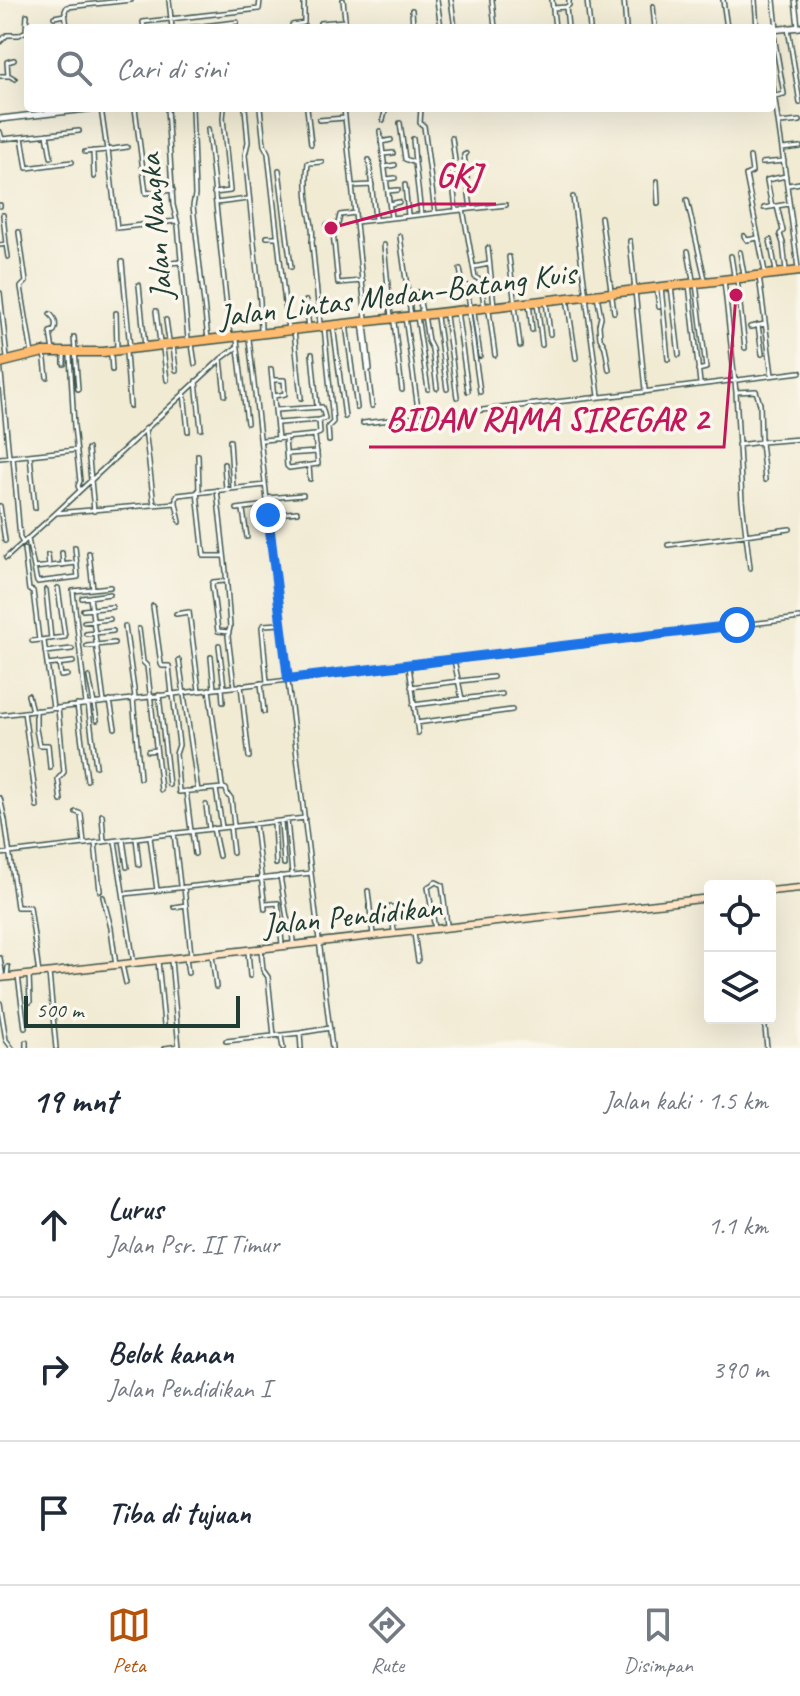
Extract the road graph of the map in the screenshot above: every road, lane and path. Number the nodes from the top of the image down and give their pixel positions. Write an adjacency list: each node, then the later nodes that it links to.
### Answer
1 (131, 0): 22 (street)
2 (169, 0): 24 (street)
3 (260, 0): 24 (street)
4 (304, 0): 33 (street)
5 (343, 0): 25 (street)
6 (437, 0): 36 (street)
7 (451, 0): 37 (street)
8 (492, 0): 38 (street)
9 (552, 0): 19 (street)
10 (569, 0): 18 (street)
11 (587, 0): 41 (street)
12 (624, 0): 42 (street)
13 (723, 0): 44 (street)
14 (755, 0): 45 (street)
15 (774, 0): 46 (street)
16 (795, 0): 47 (street)
17 (653, 6): 43 (street)
18 (566, 7): 19 (street); 40 (street)
19 (553, 8): 39 (street)
20 (412, 10): 35 (street)
21 (27, 15): 28 (street)
22 (65, 15): 23 (street); 29 (street)
23 (54, 17)
24 (171, 20): 30 (street); 31 (street)
25 (345, 21): 27 (street); 34 (street)
26 (237, 22): 32 (street)
27 (320, 23)
28 (26, 24)
29 (66, 24)
30 (143, 24)
31 (172, 24)
32 (220, 24)
33 (298, 24)
34 (345, 24)
35 (413, 24)
36 (440, 24)
37 (454, 24)
38 (495, 24)
39 (555, 24)
40 (568, 24)
41 (590, 24)
42 (626, 24)
43 (655, 24)
44 (726, 24)
45 (757, 24)
46 (774, 24)
47 (799, 27): 48 (street)
48 (788, 28): 49 (street); 59 (street)
49 (776, 30)
50 (24, 32): 51 (street)
51 (0, 42)
52 (776, 43): 57 (street)
53 (14, 60): 55 (street)
54 (0, 76): 55 (street)
55 (8, 76): 56 (street)
56 (15, 79)
57 (776, 96)
58 (776, 103): 78 (street)
59 (800, 103)
60 (53, 112): 73 (street)
61 (99, 112): 94 (street)
62 (136, 112): 121 (street)
63 (167, 112): 121 (street, Jalan Nangka)
64 (192, 112): 222 (street)
65 (224, 112): 124 (street)
66 (245, 112): 126 (street)
67 (261, 112): 150 (street)
68 (307, 112): 90 (street)
69 (344, 112): 72 (street)
70 (385, 112): 75 (street)
71 (421, 112): 139 (street)
72 (345, 118): 74 (street); 120 (street)
73 (0, 119)
74 (319, 120)
75 (383, 120)
76 (800, 121): 78 (street)
77 (400, 123): 106 (street)
78 (779, 124): 93 (street)
79 (208, 129): 124 (street)
80 (79, 131): 83 (street)
81 (380, 131): 89 (street)
82 (0, 132): 86 (street)
83 (47, 134): 84 (street); 100 (street)
84 (22, 137): 86 (street); 104 (street)
85 (452, 138): 138 (street)
86 (1, 139)
87 (413, 139): 106 (street)
88 (391, 140): 89 (street)
89 (381, 142): 98 (street)
90 (311, 144)
91 (127, 147): 94 (street)
92 (800, 147): 93 (street)
93 (782, 149): 103 (street)
94 (107, 150): 95 (street); 147 (street)
95 (93, 151): 96 (street); 112 (street)
96 (85, 152)
97 (393, 153): 98 (street)
98 (383, 154): 109 (street)
99 (466, 154): 137 (street)
100 (51, 157)
101 (750, 157): 158 (street)
102 (369, 160): 117 (street)
103 (784, 161): 107 (street); 111 (street)
104 (72, 162)
105 (322, 162): 211 (street)
106 (415, 162): 141 (street)
107 (762, 163)
108 (395, 165): 109 (street)
109 (385, 167): 114 (street)
110 (279, 170): 148 (street)
111 (786, 176): 119 (street); 134 (street)
112 (94, 177)
113 (395, 178): 114 (street)
114 (387, 179): 123 (street)
115 (657, 181): 130 (street)
116 (800, 183): 119 (street)
117 (372, 185): 120 (street); 146 (street)
118 (405, 185): 143 (street)
119 (787, 185): 132 (street)
120 (352, 186): 140 (street)
121 (173, 190): 147 (street, Jalan Nangka)
122 (398, 190): 123 (street)
123 (388, 191): 131 (street)
124 (214, 193): 129 (street)
125 (573, 197): 191 (street)
126 (249, 199): 129 (street); 218 (street)
127 (687, 200): 183 (street)
128 (399, 202): 131 (street)
129 (216, 203): 221 (street)
130 (658, 203)
131 (390, 204): 144 (street)
132 (789, 204): 134 (street); 177 (street)
133 (506, 205): 137 (street)
134 (774, 206): 135 (street); 178 (street)
135 (764, 208)
136 (463, 209): 137 (street); 138 (street); 175 (street)
137 (471, 209)
138 (456, 210): 139 (street)
139 (435, 212): 141 (street)
140 (355, 213): 149 (street); 151 (street)
141 (421, 214): 143 (street)
142 (3, 215): 161 (street)
143 (408, 215): 144 (street)
144 (391, 217): 146 (street)
145 (601, 217): 189 (street)
146 (375, 219): 149 (street)
147 (176, 221): 171 (street, Jalan Nangka)
148 (285, 221): 150 (street); 174 (street)
149 (356, 222): 182 (street)
150 (276, 223): 157 (street)
151 (327, 225)
152 (19, 232): 232 (street)
153 (333, 232): 182 (street)
154 (400, 236): 204 (street)
155 (744, 236): 158 (street)
156 (267, 237): 157 (street)
157 (276, 237): 216 (street)
158 (758, 238): 179 (street)
159 (770, 240): 178 (street)
160 (630, 241): 186 (street)
161 (6, 244): 162 (street); 168 (street)
162 (0, 245)
163 (384, 245): 205 (street)
164 (488, 248): 172 (street)
165 (688, 251): 183 (street)
166 (740, 252): 180 (street)
167 (731, 256): 180 (street)
168 (8, 257)
169 (509, 257): 195 (street)
170 (122, 262): 229 (street)
171 (181, 262): 173 (street); 223 (street, Jalan Nangka)
172 (489, 264): 175 (street); 197 (street)
173 (167, 265)
174 (291, 267)
175 (473, 267): 197 (street)
176 (460, 269): 197 (street)
177 (799, 271): 178 (highway, Jalan Lintas Medan–Batang Kuis)
178 (781, 273): 179 (highway, Jalan Lintas Medan–Batang Kuis)
179 (762, 276): 180 (highway, Jalan Lintas Medan–Batang Kuis); 209 (street)
180 (739, 278): 181 (highway, Jalan Lintas Medan–Batang Kuis); 228 (street)
181 (724, 280): 183 (highway, Jalan Lintas Medan–Batang Kuis); 253 (street)
182 (363, 281): 207 (street)
183 (696, 283): 185 (highway, Jalan Lintas Medan–Batang Kuis); 214 (street); 215 (street)
184 (139, 285): 227 (street)
185 (663, 287): 186 (highway, Jalan Lintas Medan–Batang Kuis); 196 (street); 236 (street); 240 (street)
186 (636, 291): 189 (highway, Jalan Lintas Medan–Batang Kuis); 263 (street)
187 (418, 292): 204 (street)
188 (0, 293): 241 (street)
189 (611, 293): 190 (highway, Jalan Lintas Medan–Batang Kuis); 201 (street)
190 (597, 295): 191 (highway, Jalan Lintas Medan–Batang Kuis); 248 (street)
191 (585, 296): 192 (highway, Jalan Lintas Medan–Batang Kuis); 270 (street)
192 (567, 298): 194 (highway, Jalan Lintas Medan–Batang Kuis); 238 (street)
193 (306, 301): 213 (street)
194 (537, 302): 195 (highway, Jalan Lintas Medan–Batang Kuis); 217 (street); 219 (street); 225 (street)
195 (516, 304): 197 (highway, Jalan Lintas Medan–Batang Kuis); 226 (street)
196 (659, 307)
197 (480, 308): 199 (highway, Jalan Lintas Medan–Batang Kuis); 235 (street); 237 (street); 266 (street)
198 (156, 311): 224 (street)
199 (457, 311): 200 (highway, Jalan Lintas Medan–Batang Kuis); 264 (street)
200 (441, 312): 204 (highway, Jalan Lintas Medan–Batang Kuis); 261 (street); 271 (street)
201 (614, 312)
202 (116, 313): 229 (street)
203 (50, 314): 230 (street)
204 (416, 316): 205 (highway, Jalan Lintas Medan–Batang Kuis); 258 (street); 260 (street); 279 (street)
205 (393, 318): 207 (highway, Jalan Lintas Medan–Batang Kuis); 262 (street)
206 (166, 320): 224 (street)
207 (364, 322): 208 (highway, Jalan Lintas Medan–Batang Kuis); 245 (street); 274 (street)
208 (346, 324): 211 (highway, Jalan Lintas Medan–Batang Kuis); 276 (street)
209 (765, 324): 210 (street); 251 (street)
210 (758, 325): 212 (street); 234 (street)
211 (326, 326): 213 (highway, Jalan Lintas Medan–Batang Kuis); 278 (street); 293 (street)
212 (750, 327)
213 (309, 328): 216 (highway, Jalan Lintas Medan–Batang Kuis)
214 (702, 328): 215 (street); 249 (street)
215 (694, 329): 249 (street)
216 (291, 330): 218 (highway, Jalan Lintas Medan–Batang Kuis); 272 (street)
217 (532, 330)
218 (261, 333): 221 (highway, Jalan Lintas Medan–Batang Kuis)
219 (550, 334)
220 (74, 337): 231 (street)
221 (239, 339): 222 (highway, Jalan Lintas Medan–Batang Kuis); 239 (street); 281 (street); 292 (street)
222 (208, 340): 223 (highway, Jalan Lintas Medan–Batang Kuis)
223 (190, 342): 224 (highway, Jalan Lintas Medan–Batang Kuis); 243 (street, Jalan Nangka)
224 (166, 345): 227 (highway, Jalan Lintas Medan–Batang Kuis); 247 (street); 254 (street)
225 (542, 345)
226 (520, 346)
227 (145, 347): 229 (highway, Jalan Lintas Medan–Batang Kuis)
228 (745, 348)
229 (121, 350): 231 (highway, Jalan Lintas Medan–Batang Kuis); 246 (street); 273 (street)
230 (49, 351): 231 (highway, Jalan Lintas Medan–Batang Kuis); 232 (highway, Jalan Lintas Medan–Batang Kuis); 252 (street)
231 (70, 352): 242 (street); 259 (street); 297 (street)
232 (32, 354): 241 (highway, Jalan Lintas Medan–Batang Kuis)
233 (312, 354): 275 (street)
234 (762, 354)
235 (495, 355)
236 (679, 355)
237 (480, 356)
238 (576, 358)
239 (221, 359): 256 (street); 268 (street)
240 (668, 359)
241 (4, 362): 302 (street)
242 (64, 364)
243 (195, 364)
244 (271, 369): 255 (street)
245 (370, 369)
246 (112, 370)
247 (176, 370)
248 (609, 370)
249 (698, 370): 257 (street)
250 (800, 372): 251 (street)
251 (772, 375): 253 (street)
252 (47, 377)
253 (734, 379): 257 (street); 267 (street)
254 (167, 380)
255 (272, 380): 269 (street); 269 (street)
256 (196, 381): 265 (street); 285 (street)
257 (700, 383): 263 (street)
258 (437, 388)
259 (78, 389)
260 (428, 389)
261 (447, 389)
262 (402, 390)
263 (645, 390): 270 (street)
264 (468, 391)
265 (184, 392): 284 (street); 286 (street)
266 (480, 392)
267 (736, 392): 294 (street); 295 (street)
268 (225, 395)
269 (274, 396): 277 (street)
270 (599, 396): 279 (street)
271 (457, 397)
272 (301, 398)
273 (130, 406)
274 (372, 406)
275 (318, 407): 277 (street); 280 (street)
276 (357, 408)
277 (276, 410): 283 (street)
278 (345, 417)
279 (419, 417): 282 (street)
280 (319, 420): 283 (street); 287 (street)
281 (247, 423)
282 (363, 423)
283 (277, 424): 289 (street)
284 (145, 429): 306 (street); 318 (street)
285 (201, 429)
286 (188, 431)
287 (315, 435): 288 (street); 298 (street)
288 (285, 438): 289 (street); 299 (street)
289 (278, 439): 292 (street)
290 (800, 439): 294 (street)
291 (230, 441): 311 (street)
292 (261, 441): 309 (street)
293 (329, 441)
294 (761, 442): 295 (street); 308 (street)
295 (738, 445): 330 (street)
296 (88, 449): 306 (street)
297 (77, 450): 300 (street); 310 (street)
298 (317, 452): 299 (street); 305 (street)
299 (286, 454): 305 (street)
300 (30, 455): 302 (street); 321 (street)
301 (198, 455): 314 (street)
302 (11, 457): 303 (street); 334 (street)
303 (0, 458)
304 (224, 464): 312 (street)
305 (309, 466): 307 (street)
306 (90, 479): 310 (street); 324 (street)
307 (310, 479)
308 (765, 480)
309 (265, 485): 311 (street); 316 (street)
310 (79, 488): 326 (street)
311 (233, 488): 312 (street)
312 (226, 489): 313 (street)
313 (217, 490): 314 (street); 341 (street)
314 (198, 492): 317 (street); 341 (street)
315 (303, 495): 316 (street)
316 (266, 498): 319 (street)
317 (176, 503): 318 (street); 328 (street)
318 (154, 505): 324 (street)
319 (267, 505): 323 (street); 327 (street)
320 (0, 506): 333 (street)
321 (35, 508)
322 (237, 509): 323 (street)
323 (243, 509): 331 (street)
324 (94, 511): 326 (street)
325 (297, 512): 327 (street)
326 (56, 513): 332 (street)
327 (268, 515): 365 (street)
328 (180, 522)
329 (790, 529): 330 (street)
330 (746, 535): 335 (street); 347 (street)
331 (247, 537)
332 (28, 539): 334 (street); 346 (street)
333 (5, 541)
334 (22, 541): 342 (street)
335 (668, 545)
336 (75, 547): 343 (street)
337 (24, 549): 373 (street)
338 (62, 553): 344 (street)
339 (89, 553): 351 (street)
340 (48, 555): 345 (street)
341 (224, 556): 348 (street)
342 (6, 558)
343 (77, 563): 344 (street); 346 (street)
344 (63, 565): 345 (street)
345 (49, 566): 346 (street)
346 (34, 568)
347 (750, 568)
348 (225, 581): 369 (street); 369 (street)
349 (110, 587): 351 (street)
350 (58, 588): 372 (street)
351 (93, 589): 416 (street)
352 (46, 590): 372 (street)
353 (110, 594): 354 (street)
354 (90, 597): 355 (street); 358 (street)
355 (82, 598)
356 (153, 606): 406 (street)
357 (112, 607): 358 (street)
358 (92, 609): 359 (street); 363 (street)
359 (83, 610)
360 (176, 614): 404 (street)
361 (800, 618): 386 (street)
362 (110, 619): 363 (street)
363 (93, 621): 364 (street); 370 (street)
364 (84, 622)
365 (281, 624): 395 (street); 397 (street)
366 (125, 626): 411 (street)
367 (139, 629): 410 (street)
368 (113, 631): 370 (street)
369 (229, 632): 400 (street)
370 (95, 633): 371 (street); 377 (street)
371 (86, 634)
372 (51, 639): 373 (street)
373 (41, 640): 374 (street); 381 (street)
374 (32, 641)
375 (114, 643): 376 (street)
376 (107, 644): 377 (street); 382 (street)
377 (96, 645): 379 (street); 383 (street)
378 (219, 645): 402 (street)
379 (87, 646)
380 (72, 649): 381 (street)
381 (45, 652): 390 (street)
382 (108, 653)
383 (98, 657): 385 (street); 414 (street)
384 (211, 657): 403 (street)
385 (89, 658)
386 (454, 659): 391 (street); 396 (street)
387 (179, 660): 405 (street)
388 (73, 662): 389 (street)
389 (59, 663): 390 (street); 392 (street)
390 (47, 665): 419 (street)
391 (409, 665): 395 (street); 401 (street)
392 (67, 675)
393 (89, 677): 416 (street)
394 (493, 677): 396 (street)
395 (288, 679): 397 (street); 448 (street)
396 (457, 681): 401 (street); 412 (street)
397 (267, 682): 398 (street)
398 (261, 683): 399 (street); 423 (street)
399 (241, 685): 400 (street); 431 (street)
400 (234, 686): 402 (street)
401 (411, 687): 418 (street)
402 (223, 688): 403 (street); 415 (street)
403 (212, 689): 404 (street); 437 (street)
404 (199, 690): 405 (street)
405 (184, 692): 406 (street); 441 (street)
406 (172, 694): 409 (street); 440 (street)
407 (502, 694): 412 (street)
408 (28, 695): 420 (street)
409 (159, 695): 410 (street); 436 (street)
410 (150, 696): 411 (street); 429 (street)
411 (134, 698): 413 (street); 434 (street)
412 (462, 699): 418 (street)
413 (110, 701): 414 (street); 427 (street)
414 (104, 702): 416 (street)
415 (223, 702)
416 (89, 704): 417 (street); 425 (street); 432 (street)
417 (77, 705): 419 (street); 435 (street)
418 (413, 705): 426 (street)
419 (55, 708): 420 (street); 443 (street)
420 (34, 710): 422 (street); 433 (street)
421 (512, 710): 426 (street)
422 (24, 712): 424 (street); 445 (street)
423 (264, 712)
424 (0, 715)
425 (97, 720)
426 (416, 723): 428 (street)
427 (115, 728)
428 (418, 733)
429 (156, 750): 430 (street); 439 (street)
430 (148, 751)
431 (249, 757)
432 (96, 766)
433 (50, 767)
434 (140, 778)
435 (87, 780)
436 (169, 785)
437 (223, 788): 438 (street); 454 (street)
438 (216, 789): 441 (street); 455 (street)
439 (161, 790)
440 (186, 791): 441 (street); 457 (street)
441 (198, 791)
442 (0, 798): 449 (street)
443 (61, 801)
444 (206, 805): 456 (street)
445 (37, 807)
446 (76, 812): 468 (street)
447 (102, 815): 465 (street)
448 (305, 818): 450 (street); 478 (street)
449 (2, 820): 459 (street)
450 (287, 820): 451 (street); 479 (street)
451 (281, 821): 452 (street); 475 (street)
452 (274, 822): 453 (street); 474 (street)
453 (255, 824): 454 (street); 481 (street)
454 (232, 826): 455 (street); 470 (street)
455 (222, 827): 456 (street)
456 (211, 829): 457 (street); 473 (street)
457 (191, 831): 458 (street); 472 (street)
458 (174, 833): 461 (street); 482 (street)
459 (7, 835): 460 (street); 469 (street)
460 (0, 836)
461 (150, 837): 462 (street); 484 (street)
462 (136, 838): 464 (street); 476 (street)
463 (115, 840): 464 (street); 465 (street); 488 (street)
464 (123, 840): 477 (street)
465 (104, 842): 467 (street)
466 (2, 843): 471 (street)
467 (95, 843): 468 (street); 486 (street)
468 (84, 844): 469 (street)
469 (10, 852): 471 (street); 515 (street)
470 (233, 853)
471 (1, 854)
472 (195, 854)
473 (219, 856)
474 (276, 864)
475 (284, 864)
476 (139, 865)
477 (127, 867)
478 (311, 872): 479 (street); 499 (street)
479 (292, 874): 480 (street)
480 (280, 876): 481 (street); 500 (street)
481 (261, 878): 482 (street); 501 (street)
482 (182, 887): 484 (street); 491 (street)
483 (800, 888): 485 (main road)
484 (157, 890): 488 (street)
485 (776, 890)
486 (100, 891)
487 (368, 891): 498 (street)
488 (124, 894): 510 (street)
489 (103, 897): 511 (street)
490 (704, 899): 494 (main road, Jalan Pendidikan)
491 (186, 905): 492 (street); 505 (street)
492 (174, 907)
493 (391, 907): 497 (street)
494 (448, 929): 495 (main road, Jalan Pendidikan); 495 (street)
495 (435, 930): 496 (main road, Jalan Pendidikan)
496 (414, 933): 497 (main road, Jalan Pendidikan); 509 (street)
497 (394, 935): 498 (main road, Jalan Pendidikan)
498 (374, 937): 499 (main road, Jalan Pendidikan)
499 (320, 943): 500 (main road, Jalan Pendidikan); 527 (street)
500 (293, 946): 501 (main road, Jalan Pendidikan)
501 (282, 947): 502 (main road, Jalan Pendidikan)
502 (261, 950): 503 (main road, Jalan Pendidikan); 530 (street)
503 (248, 951): 504 (main road, Jalan Pendidikan); 519 (street)
504 (212, 955): 505 (main road, Jalan Pendidikan); 521 (street)
505 (189, 957): 507 (main road, Jalan Pendidikan); 514 (street)
506 (0, 958): 517 (street)
507 (171, 959): 508 (main road, Jalan Pendidikan); 533 (street)
508 (158, 961): 510 (main road, Jalan Pendidikan); 524 (street)
509 (418, 961)
510 (134, 964): 511 (main road, Jalan Pendidikan)
511 (119, 966): 513 (main road, Jalan Pendidikan); 520 (street)
512 (8, 967): 517 (street)
513 (49, 973): 515 (main road, Jalan Pendidikan); 536 (street)
514 (188, 973)
515 (39, 974): 516 (main road, Jalan Pendidikan)
516 (29, 975): 518 (main road, Jalan Pendidikan); 522 (street)
517 (4, 976): 518 (main road, Jalan Pendidikan)
518 (18, 976): 526 (street)
519 (250, 976)
520 (126, 983)
521 (216, 987)
522 (30, 1002)
523 (0, 1003): 534 (street)
524 (164, 1024)
525 (765, 1024): 541 (street)
526 (25, 1028)
527 (330, 1028): 528 (street); 540 (street)
528 (300, 1033): 529 (street); 539 (street)
529 (281, 1035): 530 (street); 538 (street)
530 (274, 1036): 531 (street)
531 (226, 1041)
532 (26, 1042): 535 (street)
533 (179, 1047): 537 (street)
534 (12, 1048)
535 (26, 1048)
536 (56, 1048)
537 (165, 1048)
538 (283, 1048)
539 (301, 1048)
540 (332, 1048)
541 (767, 1048)

